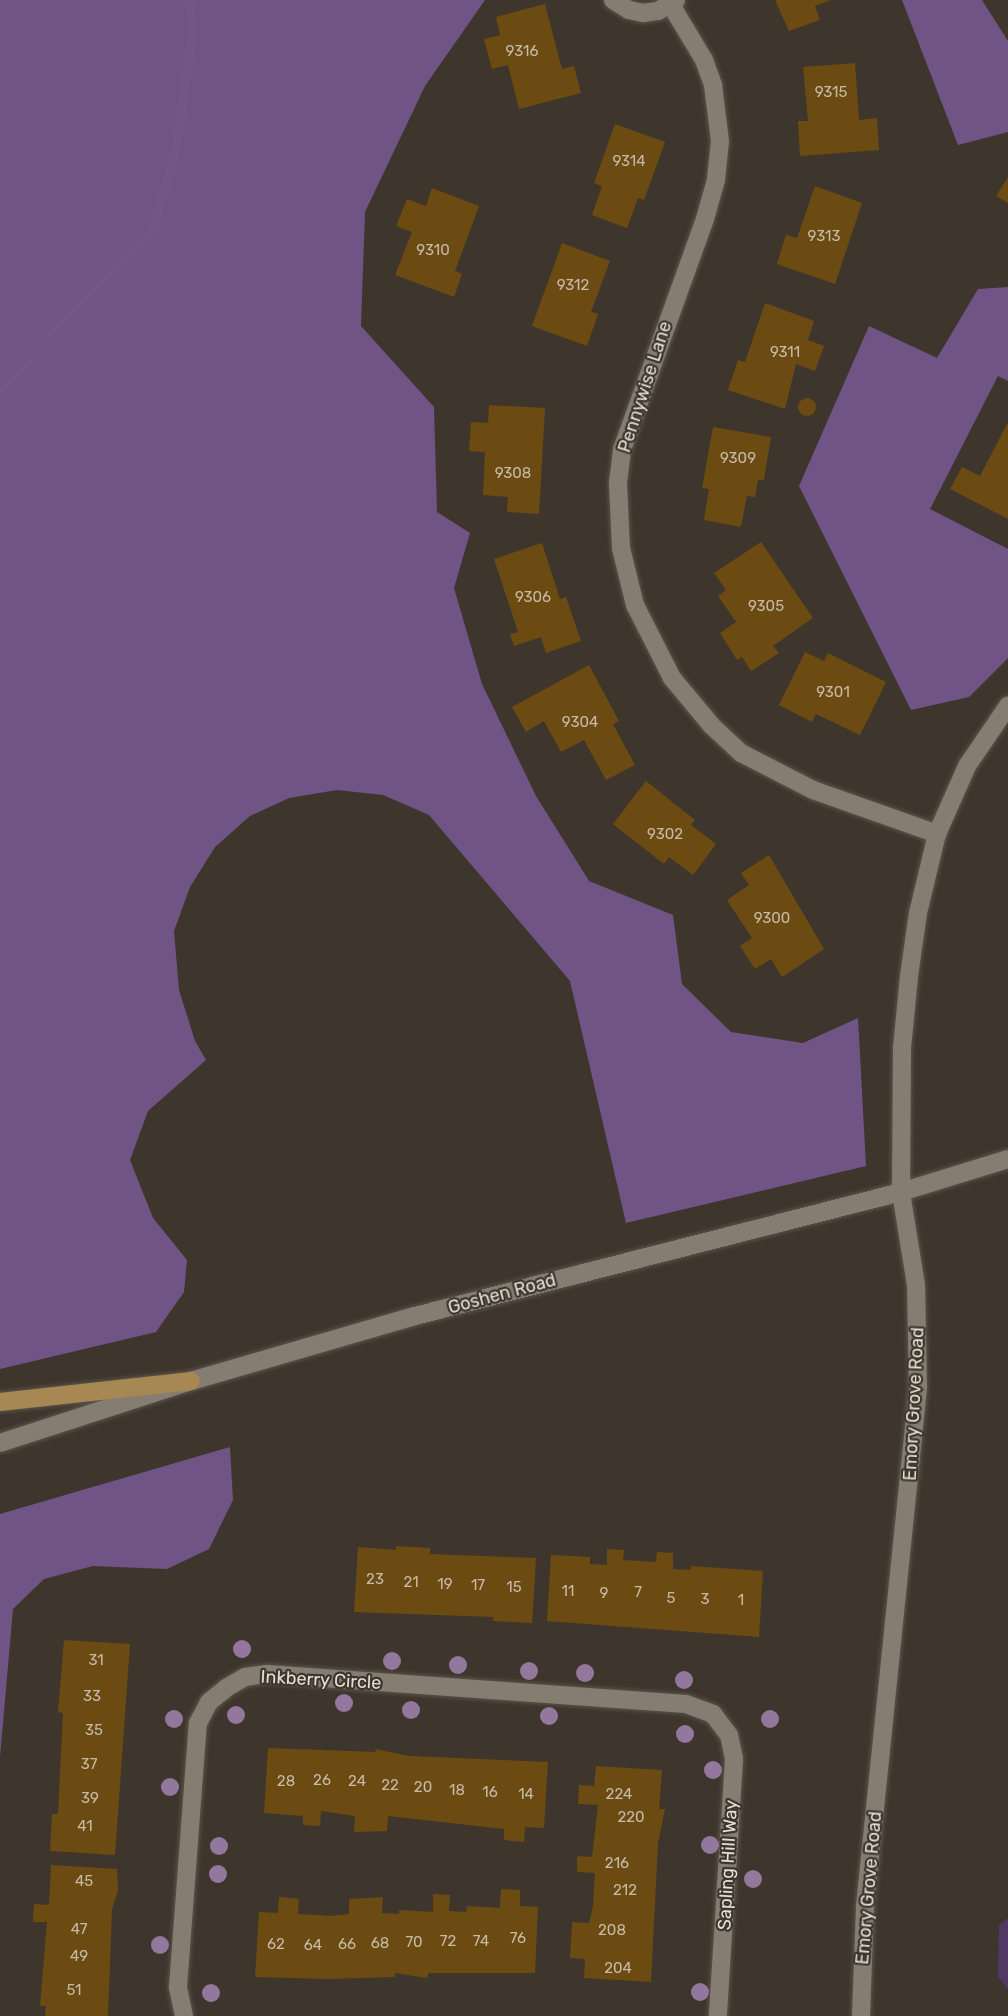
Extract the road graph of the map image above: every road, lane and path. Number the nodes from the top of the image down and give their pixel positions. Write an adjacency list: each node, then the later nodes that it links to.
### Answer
1 (613, 0): 2 (street, Pennywise Lane)
2 (674, 2): 4 (street, Pennywise Lane)
3 (1008, 706): 4 (street, Emory Grove Road)
4 (937, 834): 6 (street, Emory Grove Road)
5 (1008, 1159): 6 (street, Goshen Road)
6 (901, 1192): 7 (street, Goshen Road); 13 (street, Emory Grove Road)
7 (191, 1381): 8 (main road); 9 (street, Goshen Road)
8 (0, 1402)
9 (0, 1443)
10 (718, 1719): 11 (street, Inkberry Circle); 12 (street, Sapling Hill Way)
11 (184, 2016)
12 (718, 2016)
13 (861, 2016)

